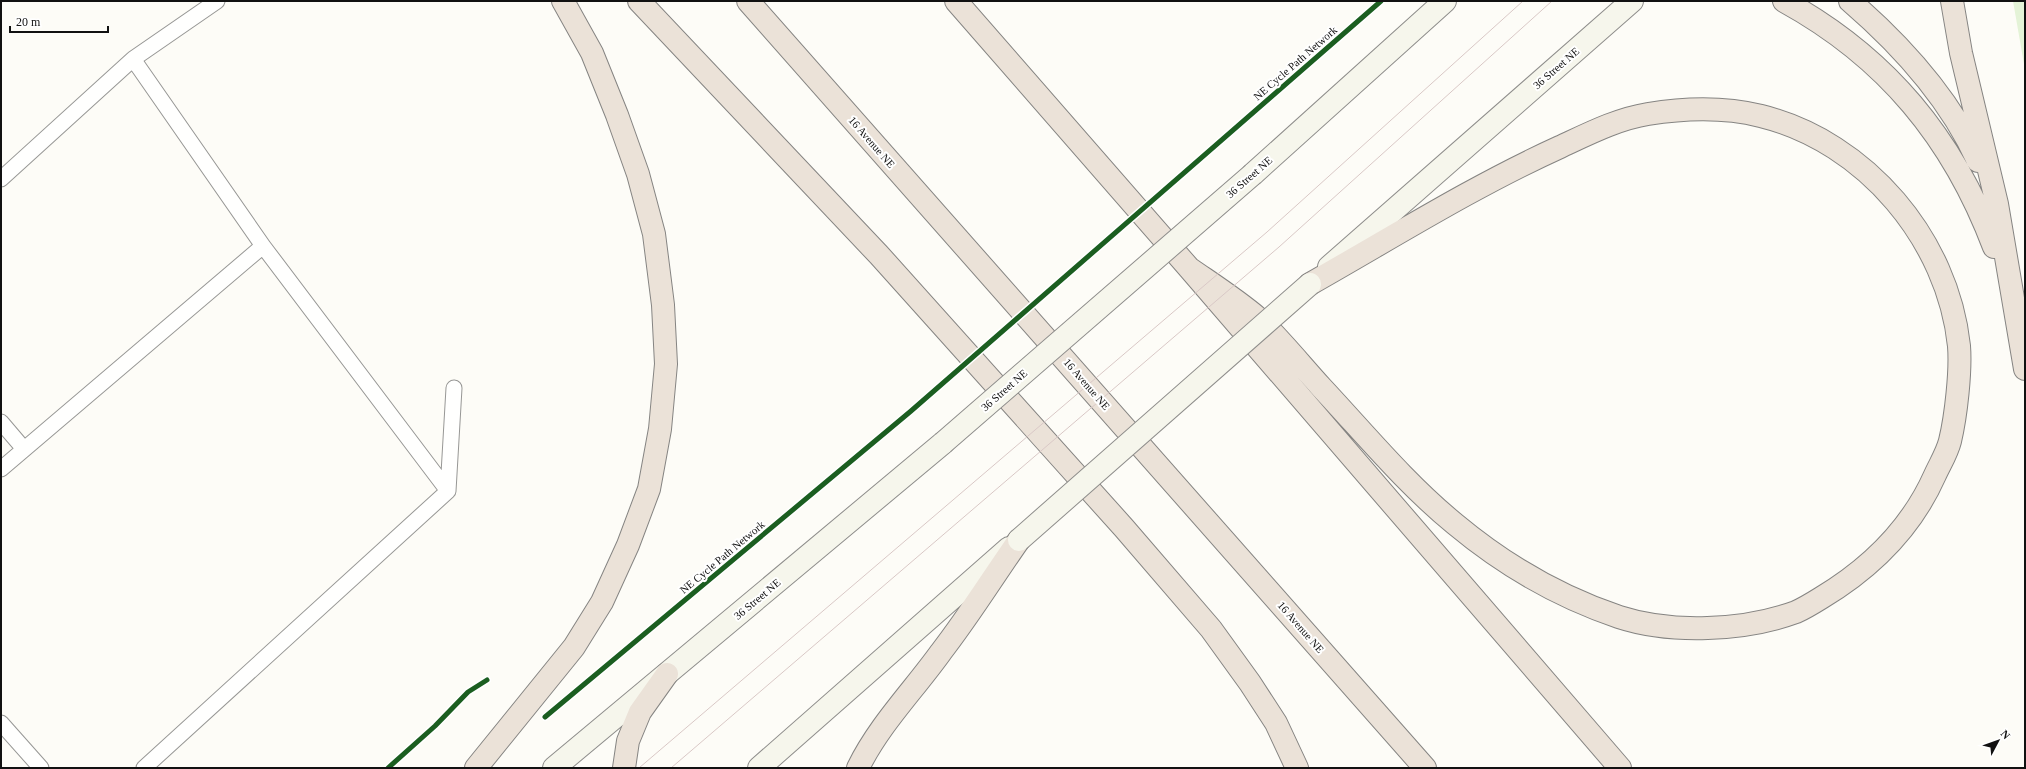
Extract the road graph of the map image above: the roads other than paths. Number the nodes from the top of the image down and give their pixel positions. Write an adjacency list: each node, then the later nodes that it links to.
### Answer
1 (218, 1): 11 (lane)
2 (563, 1): 29 (highway)
3 (639, 1): 34 (highway)
4 (748, 1): 35 (highway, 16 Avenue NE)
5 (956, 1): 15 (highway)
6 (1445, 1): 25 (main road, 36 Street NE, bridge)
7 (1632, 1): 16 (main road, 36 Street NE)
8 (1784, 1): 17 (highway)
9 (1850, 1): 13 (highway)
10 (1952, 1): 13 (highway)
11 (133, 59): 12 (lane); 14 (lane)
12 (1, 179)
13 (1997, 204): 17 (highway)
14 (263, 246): 21 (lane); 23 (lane)
15 (1189, 268): 16 (highway); 36 (highway)
16 (1310, 284): 24 (main road, 36 Street NE, bridge)
17 (2010, 287): 18 (highway)
18 (2025, 369)
19 (454, 388): 23 (lane)
20 (1, 422): 21 (lane)
21 (24, 449): 22 (lane)
22 (1, 469)
23 (448, 491): 28 (lane)
24 (1019, 540): 32 (main road, 36 Street NE); 33 (highway)
25 (667, 674): 30 (main road, 36 Street NE); 31 (highway)
26 (1, 723): 27 (lane)
27 (41, 768)
28 (144, 768)
29 (476, 768)
30 (554, 768)
31 (624, 768)
32 (759, 768)
33 (858, 768)
34 (1297, 768)
35 (1425, 768)
36 (1620, 768)

